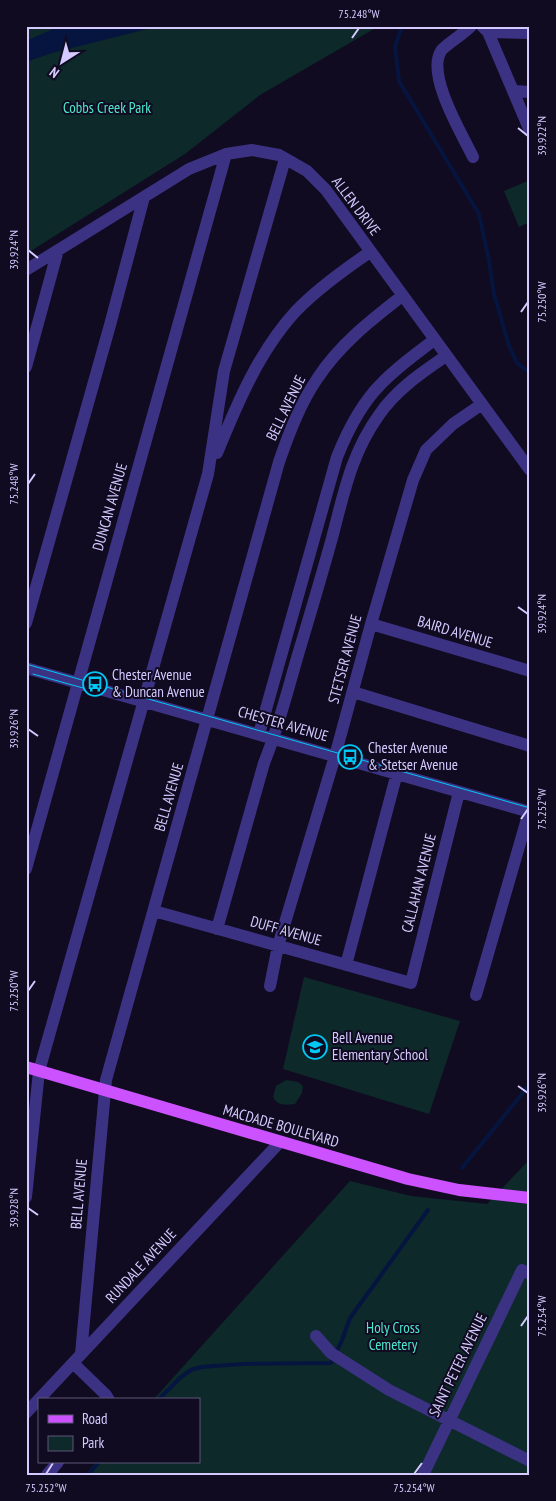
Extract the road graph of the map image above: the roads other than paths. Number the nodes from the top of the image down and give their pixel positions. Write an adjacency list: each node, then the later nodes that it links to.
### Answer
1 (471, 26): 8 (street)
2 (485, 29): 3 (street); 4 (street)
3 (530, 32)
4 (514, 91): 5 (street); 6 (street)
5 (530, 92)
6 (530, 131)
7 (226, 154): 9 (street, ALLEN DRIVE); 10 (street, ALLEN DRIVE); 25 (street, DUNCAN AVENUE)
8 (473, 156)
9 (285, 159): 12 (street, ALLEN DRIVE); 20 (street)
10 (144, 197): 11 (street, ALLEN DRIVE); 21 (street)
11 (58, 250): 13 (street, ALLEN DRIVE); 17 (street)
12 (370, 252): 14 (street, ALLEN DRIVE); 20 (street)
13 (26, 270)
14 (402, 296): 15 (street, ALLEN DRIVE); 28 (street, BELL AVENUE)
15 (434, 340): 16 (street, ALLEN DRIVE); 29 (street)
16 (446, 356): 18 (street, ALLEN DRIVE); 30 (street)
17 (26, 367)
18 (482, 404): 19 (street, ALLEN DRIVE); 22 (street, STETSER AVENUE)
19 (530, 470)
20 (208, 474): 27 (street)
21 (26, 623)
22 (371, 624): 24 (street, BAIRD AVENUE); 26 (street, STETSER AVENUE)
23 (26, 668): 25 (street, CHESTER AVENUE)
24 (530, 672)
25 (78, 683): 27 (street, CHESTER AVENUE); 36 (street, DUNCAN AVENUE)
26 (353, 692): 31 (street); 32 (street, STETSER AVENUE)
27 (145, 702): 28 (street, CHESTER AVENUE); 45 (street)
28 (207, 720): 29 (street, CHESTER AVENUE); 37 (street, BELL AVENUE)
29 (259, 734): 30 (street, CHESTER AVENUE)
30 (274, 738): 32 (street, CHESTER AVENUE); 38 (street)
31 (530, 746)
32 (335, 756): 33 (street, CHESTER AVENUE); 39 (street, STETSER AVENUE)
33 (397, 774): 34 (street, CHESTER AVENUE); 40 (street)
34 (459, 792): 35 (street, CHESTER AVENUE); 41 (street, CALLAHAN AVENUE)
35 (529, 812): 43 (street)
36 (26, 869)
37 (154, 911): 38 (street, DUFF AVENUE); 46 (street, BELL AVENUE)
38 (217, 929): 39 (street, DUFF AVENUE)
39 (278, 946): 40 (street, DUFF AVENUE); 42 (street, STETSER AVENUE)
40 (346, 965): 41 (street, DUFF AVENUE)
41 (411, 983)
42 (270, 986)
43 (476, 995)
44 (26, 1068): 45 (main road, MACDADE BOULEVARD)
45 (39, 1071): 46 (main road, MACDADE BOULEVARD); 48 (street)
46 (105, 1091): 47 (main road, MACDADE BOULEVARD); 52 (street, BELL AVENUE)
47 (280, 1142): 49 (main road, MACDADE BOULEVARD); 52 (street, RUNDALE AVENUE)
48 (26, 1197)
49 (530, 1198)
50 (526, 1272): 57 (street, SAINT PETER AVENUE)
51 (316, 1336): 57 (street)
52 (77, 1359): 53 (street, RUNDALE AVENUE); 54 (street)
53 (40, 1398)
54 (107, 1398)
55 (38, 1400): 56 (street, RUNDALE AVENUE)
56 (26, 1413)
57 (449, 1420): 58 (street); 61 (street, SAINT PETER AVENUE)
58 (530, 1460)
59 (56, 1464): 60 (street)
60 (47, 1475)
61 (423, 1475)

